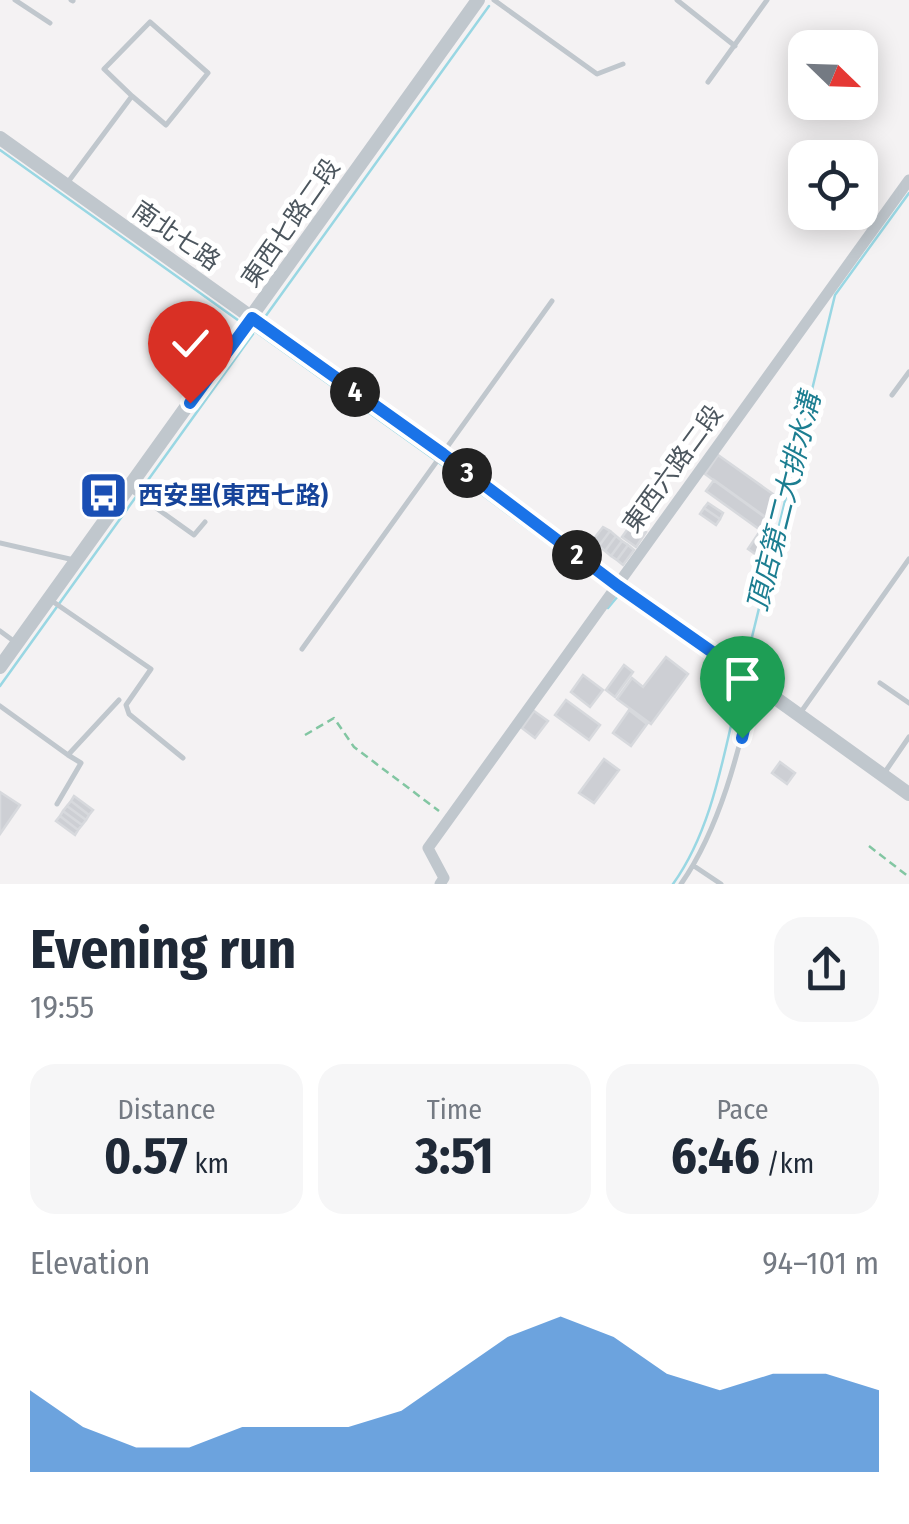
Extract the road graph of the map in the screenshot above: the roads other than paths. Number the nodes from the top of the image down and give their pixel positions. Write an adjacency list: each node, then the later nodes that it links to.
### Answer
1 (14, 0): 6 (lane)
2 (478, 0): 15 (street, 東西七路二段)
3 (494, 0): 8 (lane)
4 (677, 0): 7 (lane)
5 (767, 0): 7 (lane)
6 (50, 23)
7 (735, 46): 9 (lane)
8 (623, 64)
9 (708, 82)
10 (132, 96): 10 (lane); 13 (lane)
11 (0, 138): 13 (street, 南北七路)
12 (909, 180): 24 (street, 東西六路二段)
13 (65, 185): 15 (street, 南北七路)
14 (552, 301): 18 (lane)
15 (252, 318): 18 (street, 南北七路); 19 (street, 東西七路二段)
16 (909, 372): 17 (lane)
17 (892, 395)
18 (443, 454): 24 (street, 南北七路); 28 (lane)
19 (128, 489): 20 (lane); 23 (street, 東西七路二段)
20 (205, 522)
21 (0, 542): 23 (lane)
22 (909, 559): 35 (lane)
23 (77, 561): 25 (street, 東西七路二段)
24 (618, 586): 30 (street, 南北七路); 43 (street, 東西六路二段)
25 (49, 600): 27 (street, 東西七路二段); 38 (lane)
26 (0, 632): 27 (lane)
27 (18, 644): 29 (street, 東西七路二段)
28 (302, 649)
29 (0, 667)
30 (755, 682): 35 (street, 南北七路); 42 (lane)
31 (880, 683): 33 (lane)
32 (119, 700): 37 (lane)
33 (909, 703)
34 (0, 706): 37 (lane)
35 (799, 714): 39 (street, 南北七路)
36 (909, 737): 39 (lane)
37 (68, 755): 41 (lane)
38 (183, 758)
39 (883, 776): 40 (street, 南北七路)
40 (909, 794)
41 (57, 804)
42 (694, 866): 44 (lane); 45 (lane)
43 (440, 884)
44 (681, 884)
45 (721, 884)

